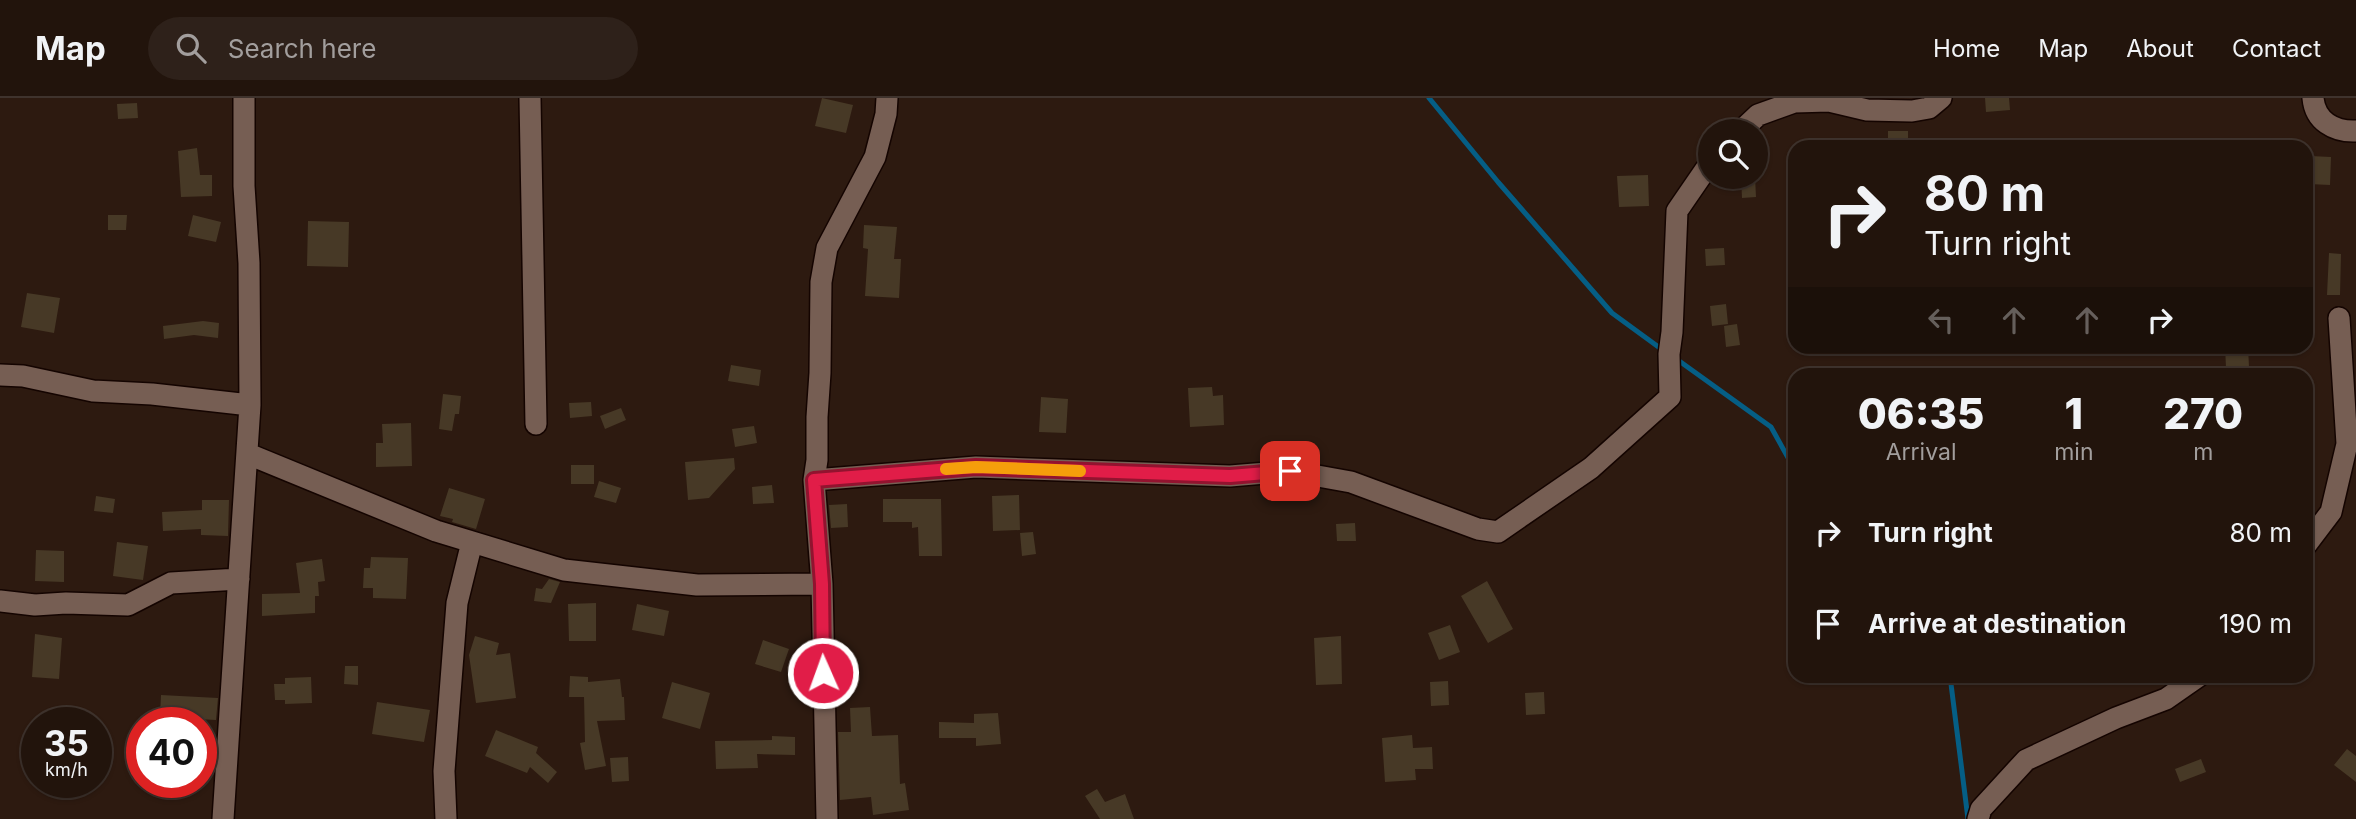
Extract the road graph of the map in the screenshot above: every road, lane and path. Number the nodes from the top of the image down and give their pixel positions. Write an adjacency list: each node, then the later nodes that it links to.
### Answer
1 (244, 98): 13 (street)
2 (530, 98): 14 (street)
3 (887, 98): 16 (street)
4 (1774, 98): 7 (street)
5 (1941, 98): 7 (street)
6 (2313, 98): 9 (street)
7 (1758, 115): 8 (street)
8 (1754, 119)
9 (2356, 131)
10 (1698, 180): 16 (street)
11 (2339, 318): 17 (street)
12 (0, 374): 13 (street)
13 (250, 405): 15 (street)
14 (536, 424)
15 (248, 454): 18 (street); 19 (street)
16 (814, 480): 20 (street)
17 (2313, 536)
18 (472, 542): 20 (street); 24 (street)
19 (239, 579): 21 (street); 23 (street)
20 (822, 584): 25 (street)
21 (0, 601)
22 (2189, 683): 26 (street)
23 (223, 819)
24 (446, 819)
25 (827, 819)
26 (1978, 819)

